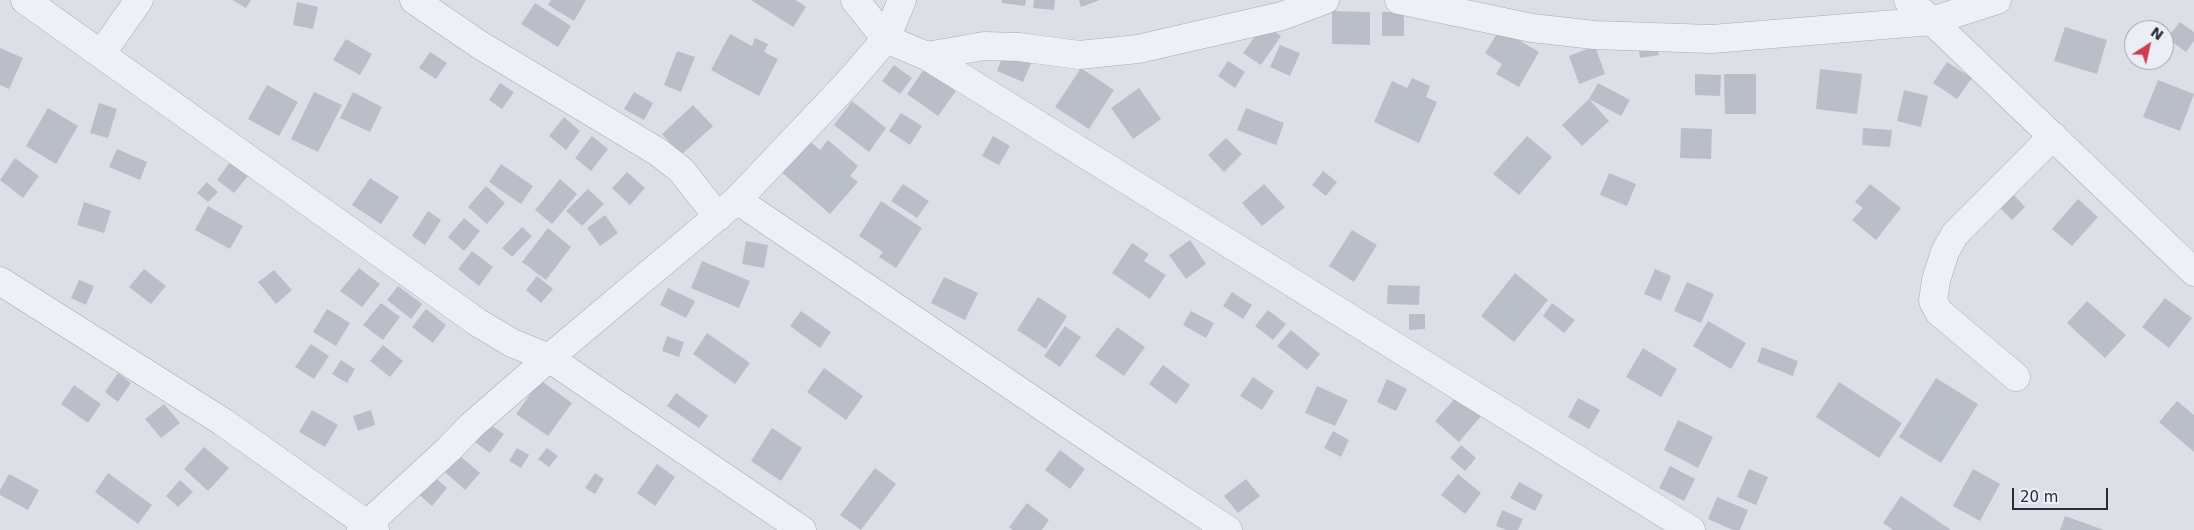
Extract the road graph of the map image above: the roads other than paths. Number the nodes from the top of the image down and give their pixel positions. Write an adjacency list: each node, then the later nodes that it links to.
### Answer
1 (26, 0): 12 (street)
2 (139, 0): 12 (street)
3 (414, 0): 15 (street)
4 (855, 0): 11 (street)
5 (902, 0): 11 (street)
6 (1325, 0): 13 (street)
7 (1399, 0): 10 (street)
8 (1908, 0): 10 (street)
9 (1997, 0): 10 (street)
10 (1932, 21): 14 (street)
11 (886, 39): 13 (street); 15 (street)
12 (101, 54): 18 (street)
13 (927, 56): 23 (street)
14 (2053, 136): 16 (street); 19 (street)
15 (728, 209): 18 (street); 22 (street)
16 (2194, 272)
17 (0, 281): 20 (street)
18 (549, 358): 20 (street); 21 (street)
19 (2016, 377)
20 (368, 528)
21 (802, 530)
22 (1228, 530)
23 (1691, 530)

